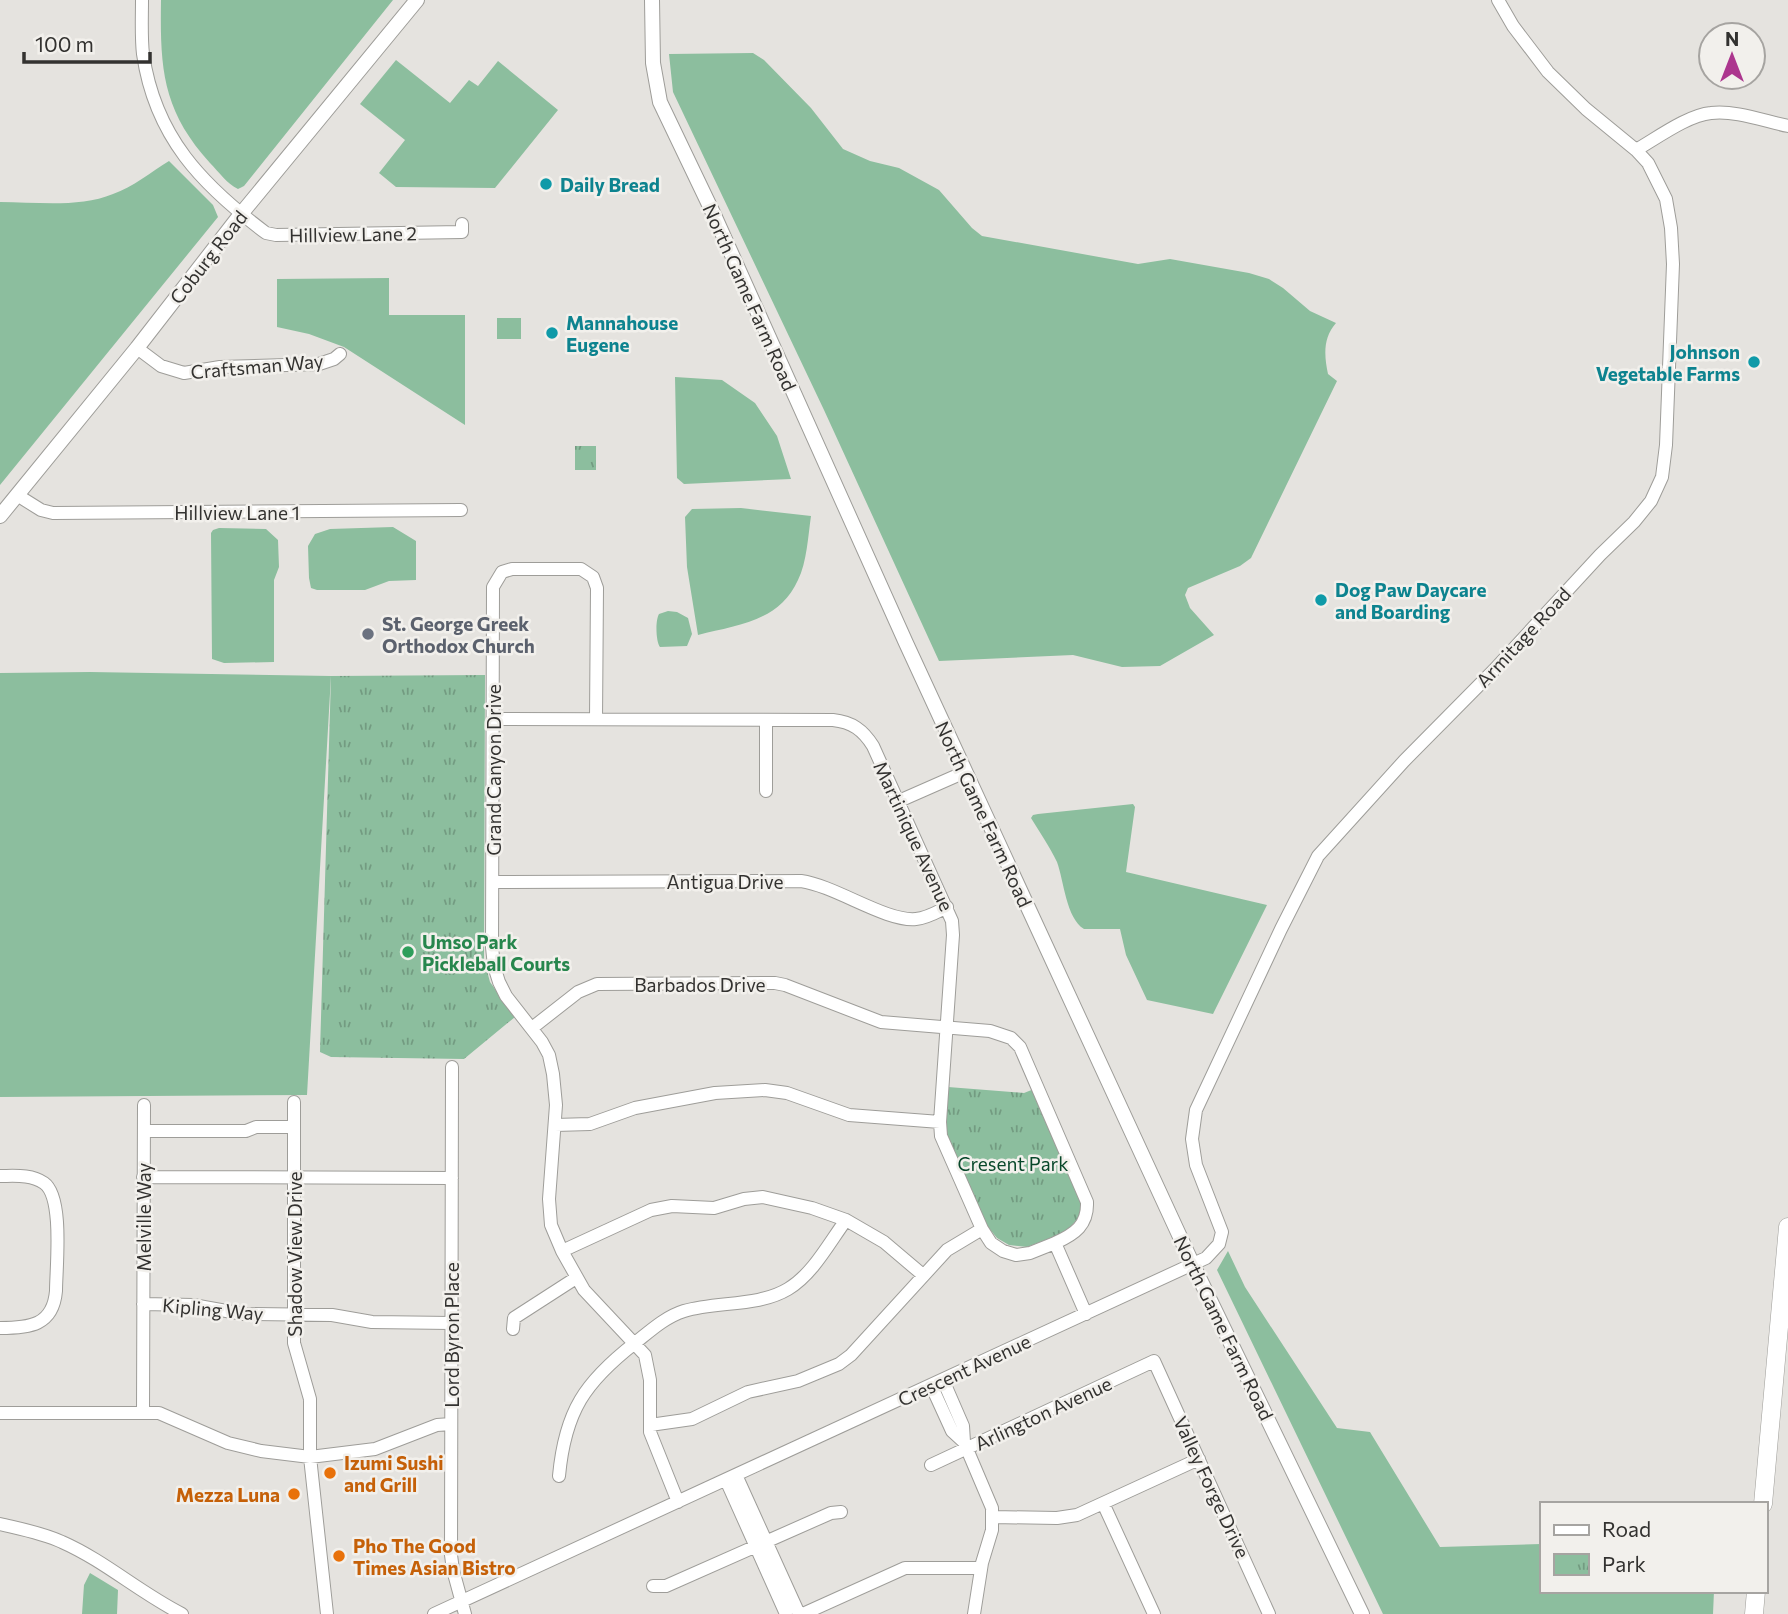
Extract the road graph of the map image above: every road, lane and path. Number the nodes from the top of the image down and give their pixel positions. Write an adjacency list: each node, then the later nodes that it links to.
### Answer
1 (142, 0): 7 (street)
2 (417, 0): 7 (main road, Coburg Road)
3 (652, 0): 17 (main road, North Game Farm Road)
4 (1498, 0): 6 (street, Armitage Road)
5 (1788, 125): 6 (street)
6 (1636, 150): 40 (street, Armitage Road)
7 (241, 214): 8 (street, Hillview Lane 2); 9 (main road, Coburg Road)
8 (462, 224)
9 (137, 348): 10 (street, Craftsman Way); 11 (main road, Coburg Road)
10 (341, 354)
11 (17, 495): 12 (street, Hillview Lane 1); 13 (main road, Coburg Road)
12 (461, 510)
13 (0, 516)
14 (493, 719): 15 (street, Martinique Avenue); 15 (street, Grand Canyon Drive); 20 (street, Grand Canyon Drive)
15 (596, 719): 16 (street, Martinique Avenue)
16 (766, 720): 18 (street); 19 (street, Martinique Avenue)
17 (965, 772): 19 (street); 40 (main road, North Game Farm Road)
18 (766, 791)
19 (898, 801): 21 (street, Martinique Avenue)
20 (493, 882): 21 (street, Antigua Drive); 23 (street, Grand Canyon Drive)
21 (947, 907): 22 (street, Martinique Avenue)
22 (946, 1027): 23 (street, Barbados Drive); 27 (street, Martinique Avenue); 38 (street, Barbados Drive)
23 (532, 1028): 28 (street, Grand Canyon Drive)
24 (452, 1067): 34 (street, Lord Byron Place)
25 (294, 1102): 29 (street, Shadow View Drive)
26 (144, 1105): 30 (street, Melville Way)
27 (940, 1122): 28 (street); 37 (street, Martinique Avenue)
28 (555, 1125): 39 (street, Grand Canyon Drive)
29 (294, 1127): 30 (street); 33 (street, Shadow View Drive)
30 (144, 1130): 32 (street, Melville Way)
31 (0, 1176): 47 (street)
32 (143, 1177): 33 (street); 43 (street, Melville Way)
33 (294, 1178): 34 (street); 44 (street, Shadow View Drive)
34 (452, 1178): 46 (street, Lord Byron Place)
35 (846, 1220): 39 (street); 41 (street); 49 (street)
36 (1788, 1227): 63 (highway)
37 (982, 1229): 38 (street, Martinique Avenue); 41 (street)
38 (1055, 1243): 45 (street)
39 (562, 1251): 42 (street, Grand Canyon Drive)
40 (1193, 1265): 45 (street, Crescent Avenue); 82 (main road, North Game Farm Road)
41 (923, 1275): 55 (street)
42 (576, 1278): 48 (street); 49 (street, Grand Canyon Drive)
43 (143, 1304): 44 (street, Kipling Way); 53 (street, Melville Way)
44 (294, 1314): 46 (street, Kipling Way); 57 (street, Shadow View Drive)
45 (1086, 1314): 51 (street, Crescent Avenue)
46 (451, 1323): 54 (street, Lord Byron Place)
47 (0, 1328)
48 (513, 1329)
49 (635, 1343): 55 (street); 60 (street)
50 (1154, 1361): 56 (street, Arlington Avenue); 58 (street, Valley Forge Drive)
51 (937, 1383): 56 (street); 61 (street, Crescent Avenue)
52 (0, 1413): 53 (street)
53 (143, 1413): 57 (street)
54 (451, 1424): 57 (street); 72 (street, Lord Byron Place)
55 (650, 1425): 62 (street)
56 (966, 1445): 59 (street, Arlington Avenue); 66 (street)
57 (310, 1457): 75 (street, Shadow View Drive)
58 (1199, 1459): 64 (street); 81 (street, Valley Forge Drive)
59 (931, 1465)
60 (559, 1476)
61 (731, 1478): 62 (street, Crescent Avenue); 68 (street)
62 (678, 1502): 72 (street, Crescent Avenue)
63 (1763, 1502)
64 (1103, 1503): 66 (street); 80 (street)
65 (841, 1512): 68 (street)
66 (993, 1517): 69 (street)
67 (0, 1524): 74 (street)
68 (761, 1545): 70 (street); 77 (street); 78 (street)
69 (981, 1568): 73 (street); 79 (street)
70 (653, 1586)
71 (1756, 1593): 83 (highway)
72 (466, 1610): 76 (street, Crescent Avenue)
73 (825, 1610): 78 (street)
74 (182, 1614)
75 (327, 1614)
76 (434, 1614)
77 (786, 1614)
78 (801, 1614)
79 (974, 1614)
80 (1154, 1614)
81 (1269, 1614)
82 (1362, 1614)
83 (1754, 1614)

